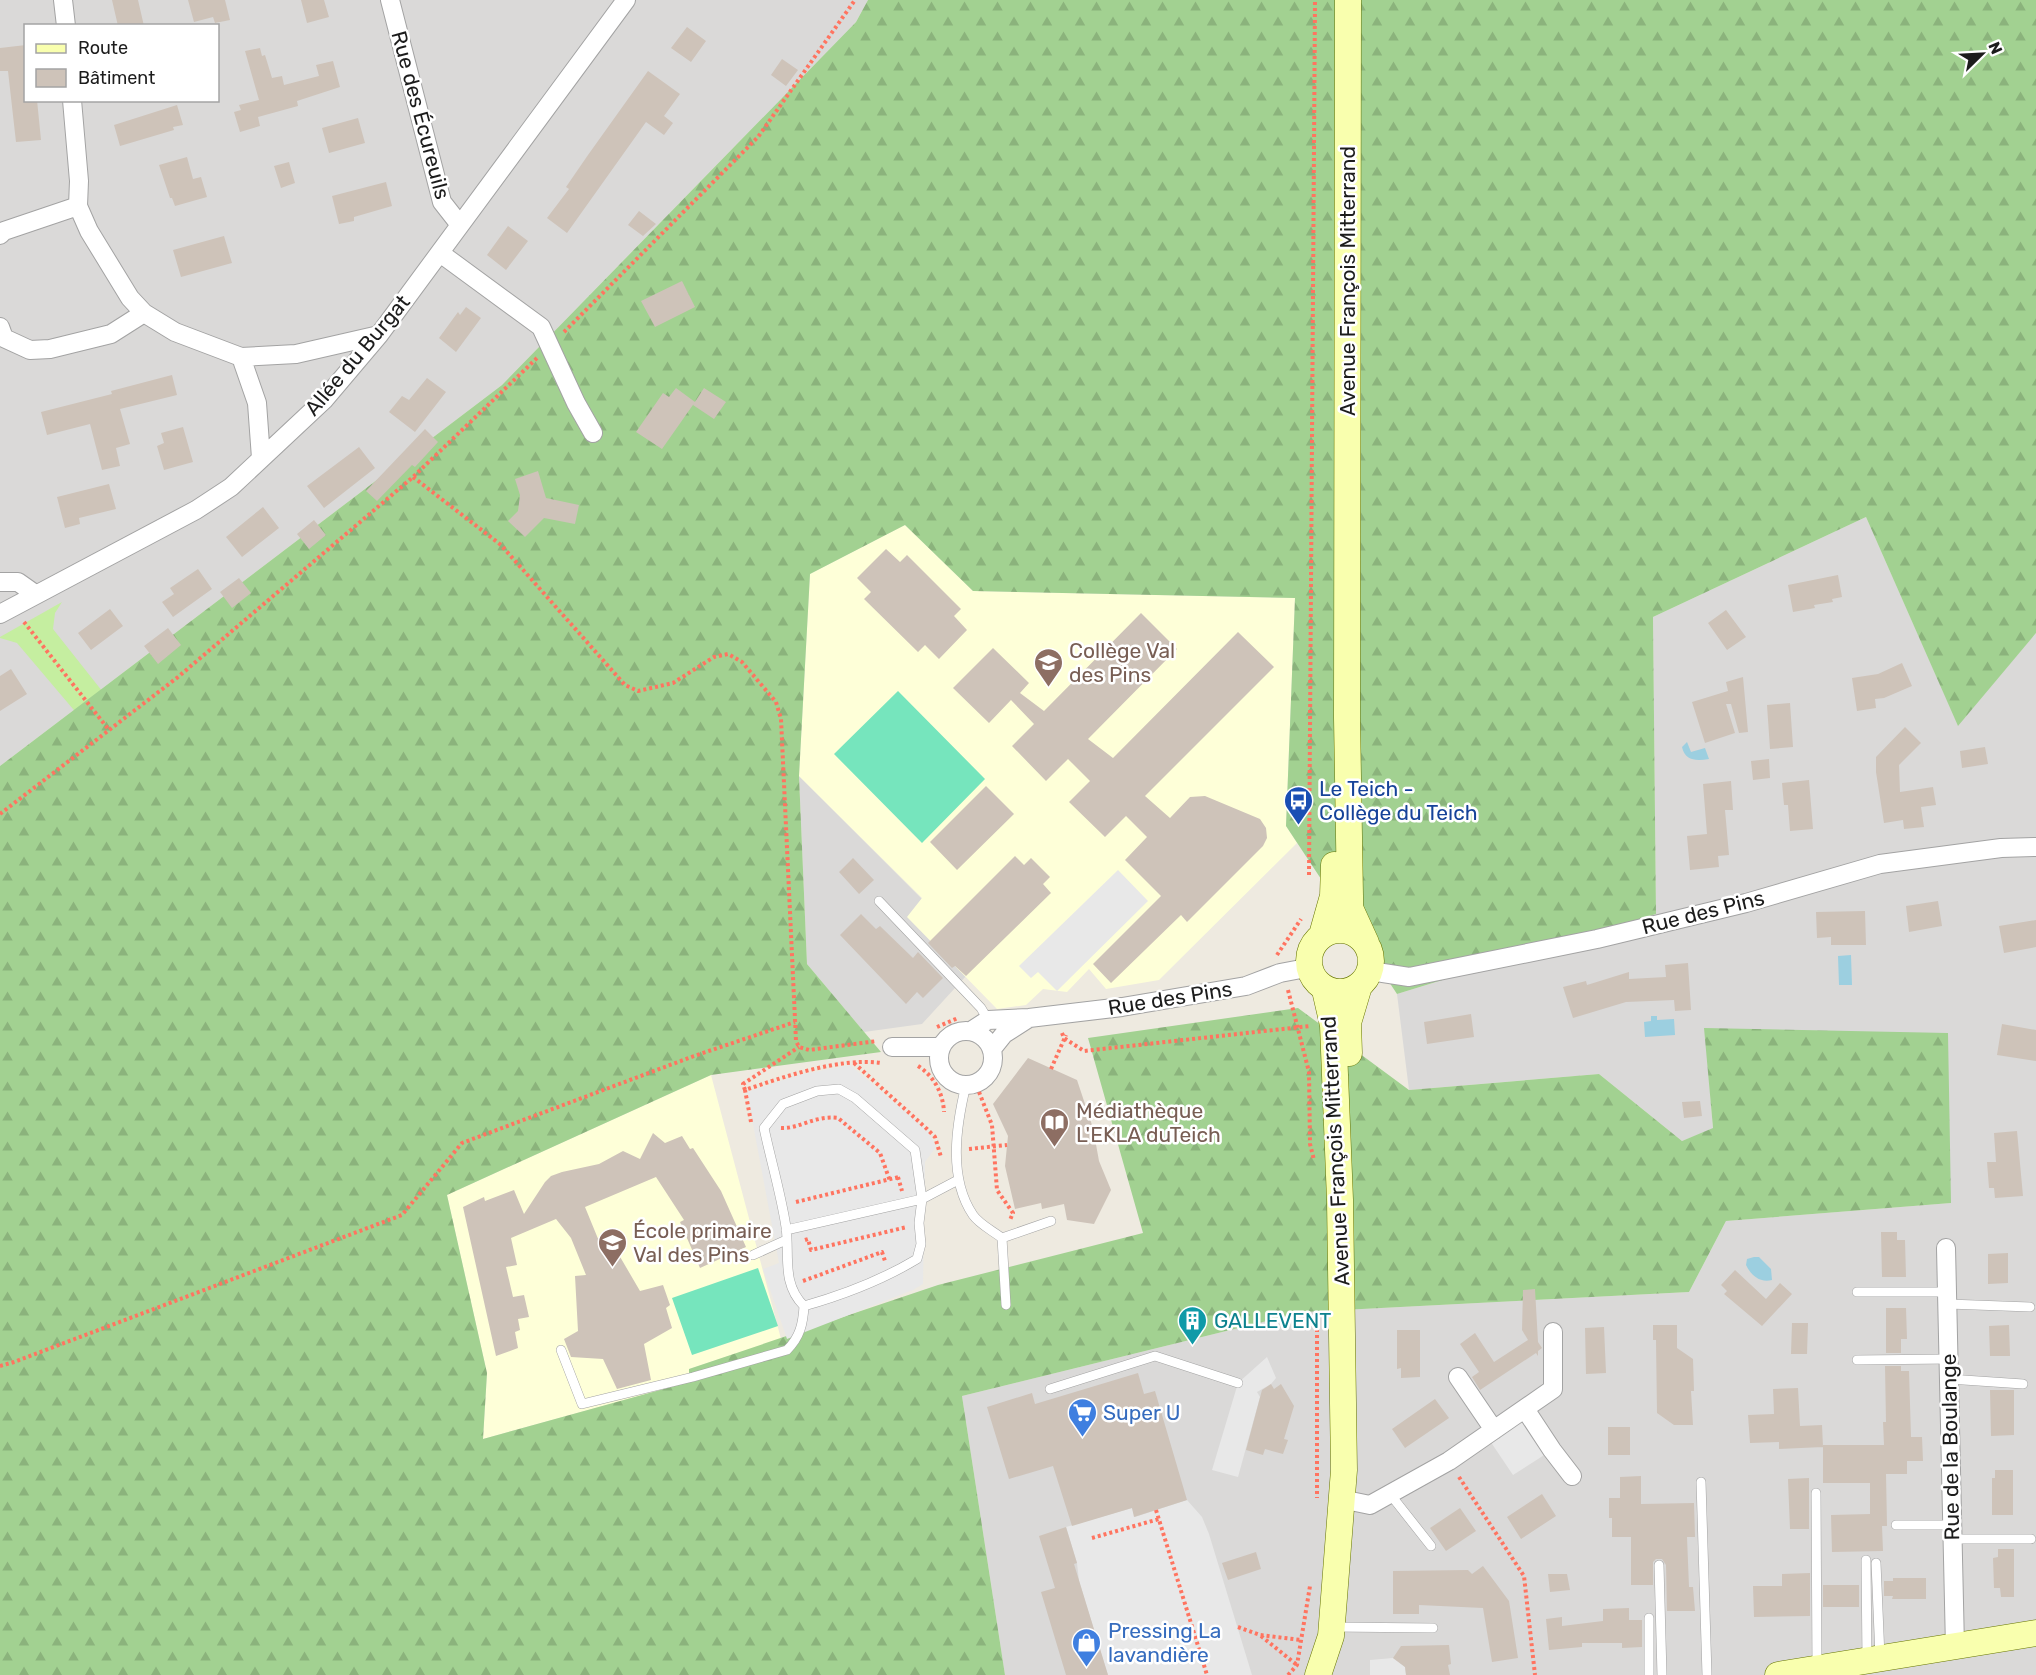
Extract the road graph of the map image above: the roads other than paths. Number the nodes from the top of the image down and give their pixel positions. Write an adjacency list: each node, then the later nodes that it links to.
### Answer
1 (63, 0): 5 (street)
2 (390, 0): 8 (street, Rue des Écureuils)
3 (626, 0): 8 (street, Allée du Burgat)
4 (1348, 0): 17 (main road, Avenue François Mitterrand)
5 (66, 24)
6 (72, 102): 7 (street)
7 (78, 206): 9 (street); 11 (street)
8 (460, 225): 10 (street, Allée du Burgat)
9 (0, 235)
10 (440, 253): 13 (street, Allée du Burgat); 15 (street)
11 (144, 313): 12 (street); 14 (street)
12 (0, 327)
13 (379, 335): 14 (street); 16 (street, Allée du Burgat)
14 (241, 357): 16 (street)
15 (594, 433)
16 (261, 458): 19 (street, Allée du Burgat)
17 (1347, 562): 23 (main road, Avenue François Mitterrand); 24 (main road, Avenue François Mitterrand)
18 (0, 582): 19 (street)
19 (35, 594): 20 (street, Allée du Burgat)
20 (7, 610)
21 (2036, 847): 26 (street, Rue des Pins)
22 (879, 901): 28 (lane)
23 (1322, 935): 24 (main road); 25 (main road)
24 (1366, 943): 26 (main road)
25 (1309, 969): 27 (main road); 29 (street, Rue des Pins)
26 (1365, 979): 27 (main road); 48 (main road, Avenue François Mitterrand)
27 (1325, 990): 48 (main road, Avenue François Mitterrand)
28 (984, 1014): 29 (street, Rue des Pins); 30 (street)
29 (1029, 1018): 32 (street, Rue des Pins)
30 (971, 1031): 31 (street); 32 (street)
31 (940, 1047): 33 (street); 34 (street)
32 (992, 1049): 34 (street)
33 (901, 1052)
34 (970, 1084): 35 (lane)
35 (958, 1180): 36 (lane); 39 (lane)
36 (922, 1199): 38 (lane); 38 (lane); 45 (lane)
37 (1051, 1221): 39 (lane)
38 (786, 1235): 41 (lane); 45 (lane)
39 (1002, 1238): 44 (lane)
40 (1946, 1248): 43 (street, Rue de la Boulange)
41 (753, 1255)
42 (1857, 1292): 43 (lane)
43 (1947, 1298): 46 (lane); 50 (street, Rue de la Boulange)
44 (1006, 1305)
45 (804, 1306): 49 (lane)
46 (2030, 1307)
47 (1554, 1332): 57 (street)
48 (1343, 1348): 63 (main road, Avenue François Mitterrand)
49 (561, 1350)
50 (1949, 1359): 51 (lane); 53 (street, Rue de la Boulange)
51 (1857, 1360)
52 (1458, 1377): 58 (street)
53 (1949, 1379): 55 (lane); 65 (street, Rue de la Boulange)
54 (1238, 1383): 56 (lane)
55 (2023, 1384)
56 (1050, 1389)
57 (1525, 1409): 58 (street); 59 (street)
58 (1494, 1430): 62 (street)
59 (1572, 1476)
60 (1701, 1482): 82 (lane)
61 (1816, 1493): 77 (lane)
62 (1390, 1494): 63 (street); 67 (lane)
63 (1329, 1499): 74 (main road, Avenue François Mitterrand)
64 (1896, 1525): 65 (lane)
65 (1952, 1532): 66 (lane); 75 (street, Rue de la Boulange)
66 (2031, 1539)
67 (1431, 1546)
68 (1866, 1560): 76 (lane)
69 (1876, 1563): 76 (lane)
70 (1659, 1565): 81 (lane)
71 (1649, 1618): 80 (lane)
72 (1433, 1628): 74 (lane)
73 (2036, 1633): 75 (main road)
74 (1331, 1634): 78 (main road, Avenue François Mitterrand); 79 (main road, Avenue François Mitterrand)
75 (1954, 1647): 76 (main road)
76 (1874, 1660): 77 (main road)
77 (1817, 1669): 83 (main road)
78 (1307, 1670)
79 (1334, 1675)
80 (1649, 1675)
81 (1662, 1675)
82 (1707, 1675)
83 (1778, 1675)

